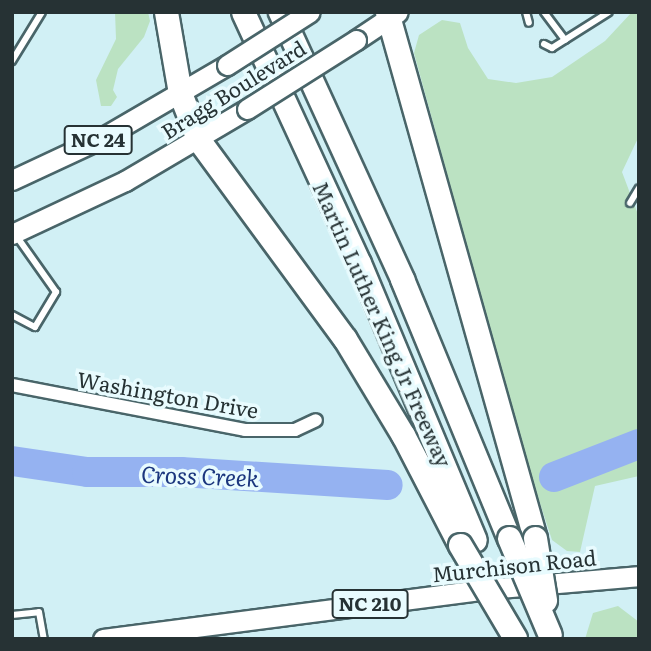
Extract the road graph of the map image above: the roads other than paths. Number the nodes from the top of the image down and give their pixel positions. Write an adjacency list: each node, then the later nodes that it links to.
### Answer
1 (42, 12): 13 (lane)
2 (166, 12): 14 (highway)
3 (243, 12): 23 (highway, Martin Luther King Jr Freeway)
4 (280, 12): 26 (highway, Martin Luther King Jr Freeway, bridge)
5 (310, 12): 14 (main road, Bragg Boulevard / NC 24, bridge)
6 (527, 12): 10 (lane)
7 (544, 12): 11 (lane)
8 (609, 12): 11 (lane)
9 (392, 14): 15 (main road, Bragg Boulevard / NC 24, bridge); 26 (highway, bridge)
10 (529, 23)
11 (565, 40): 12 (lane)
12 (544, 44)
13 (12, 61)
14 (180, 93): 15 (highway); 16 (main road, Bragg Boulevard / NC 24)
15 (198, 139): 19 (main road, Bragg Boulevard / NC 24); 23 (highway)
16 (12, 180)
17 (639, 188): 18 (lane)
18 (630, 203)
19 (13, 233): 20 (lane)
20 (12, 316)
21 (12, 385): 22 (street, Washington Drive)
22 (316, 420)
23 (468, 543): 27 (highway, Martin Luther King Jr Freeway, bridge)
24 (639, 576): 29 (main road, Murchison Road / NC 210)
25 (12, 615): 28 (lane)
26 (551, 637)
27 (515, 638)
28 (44, 639)
29 (103, 639)

